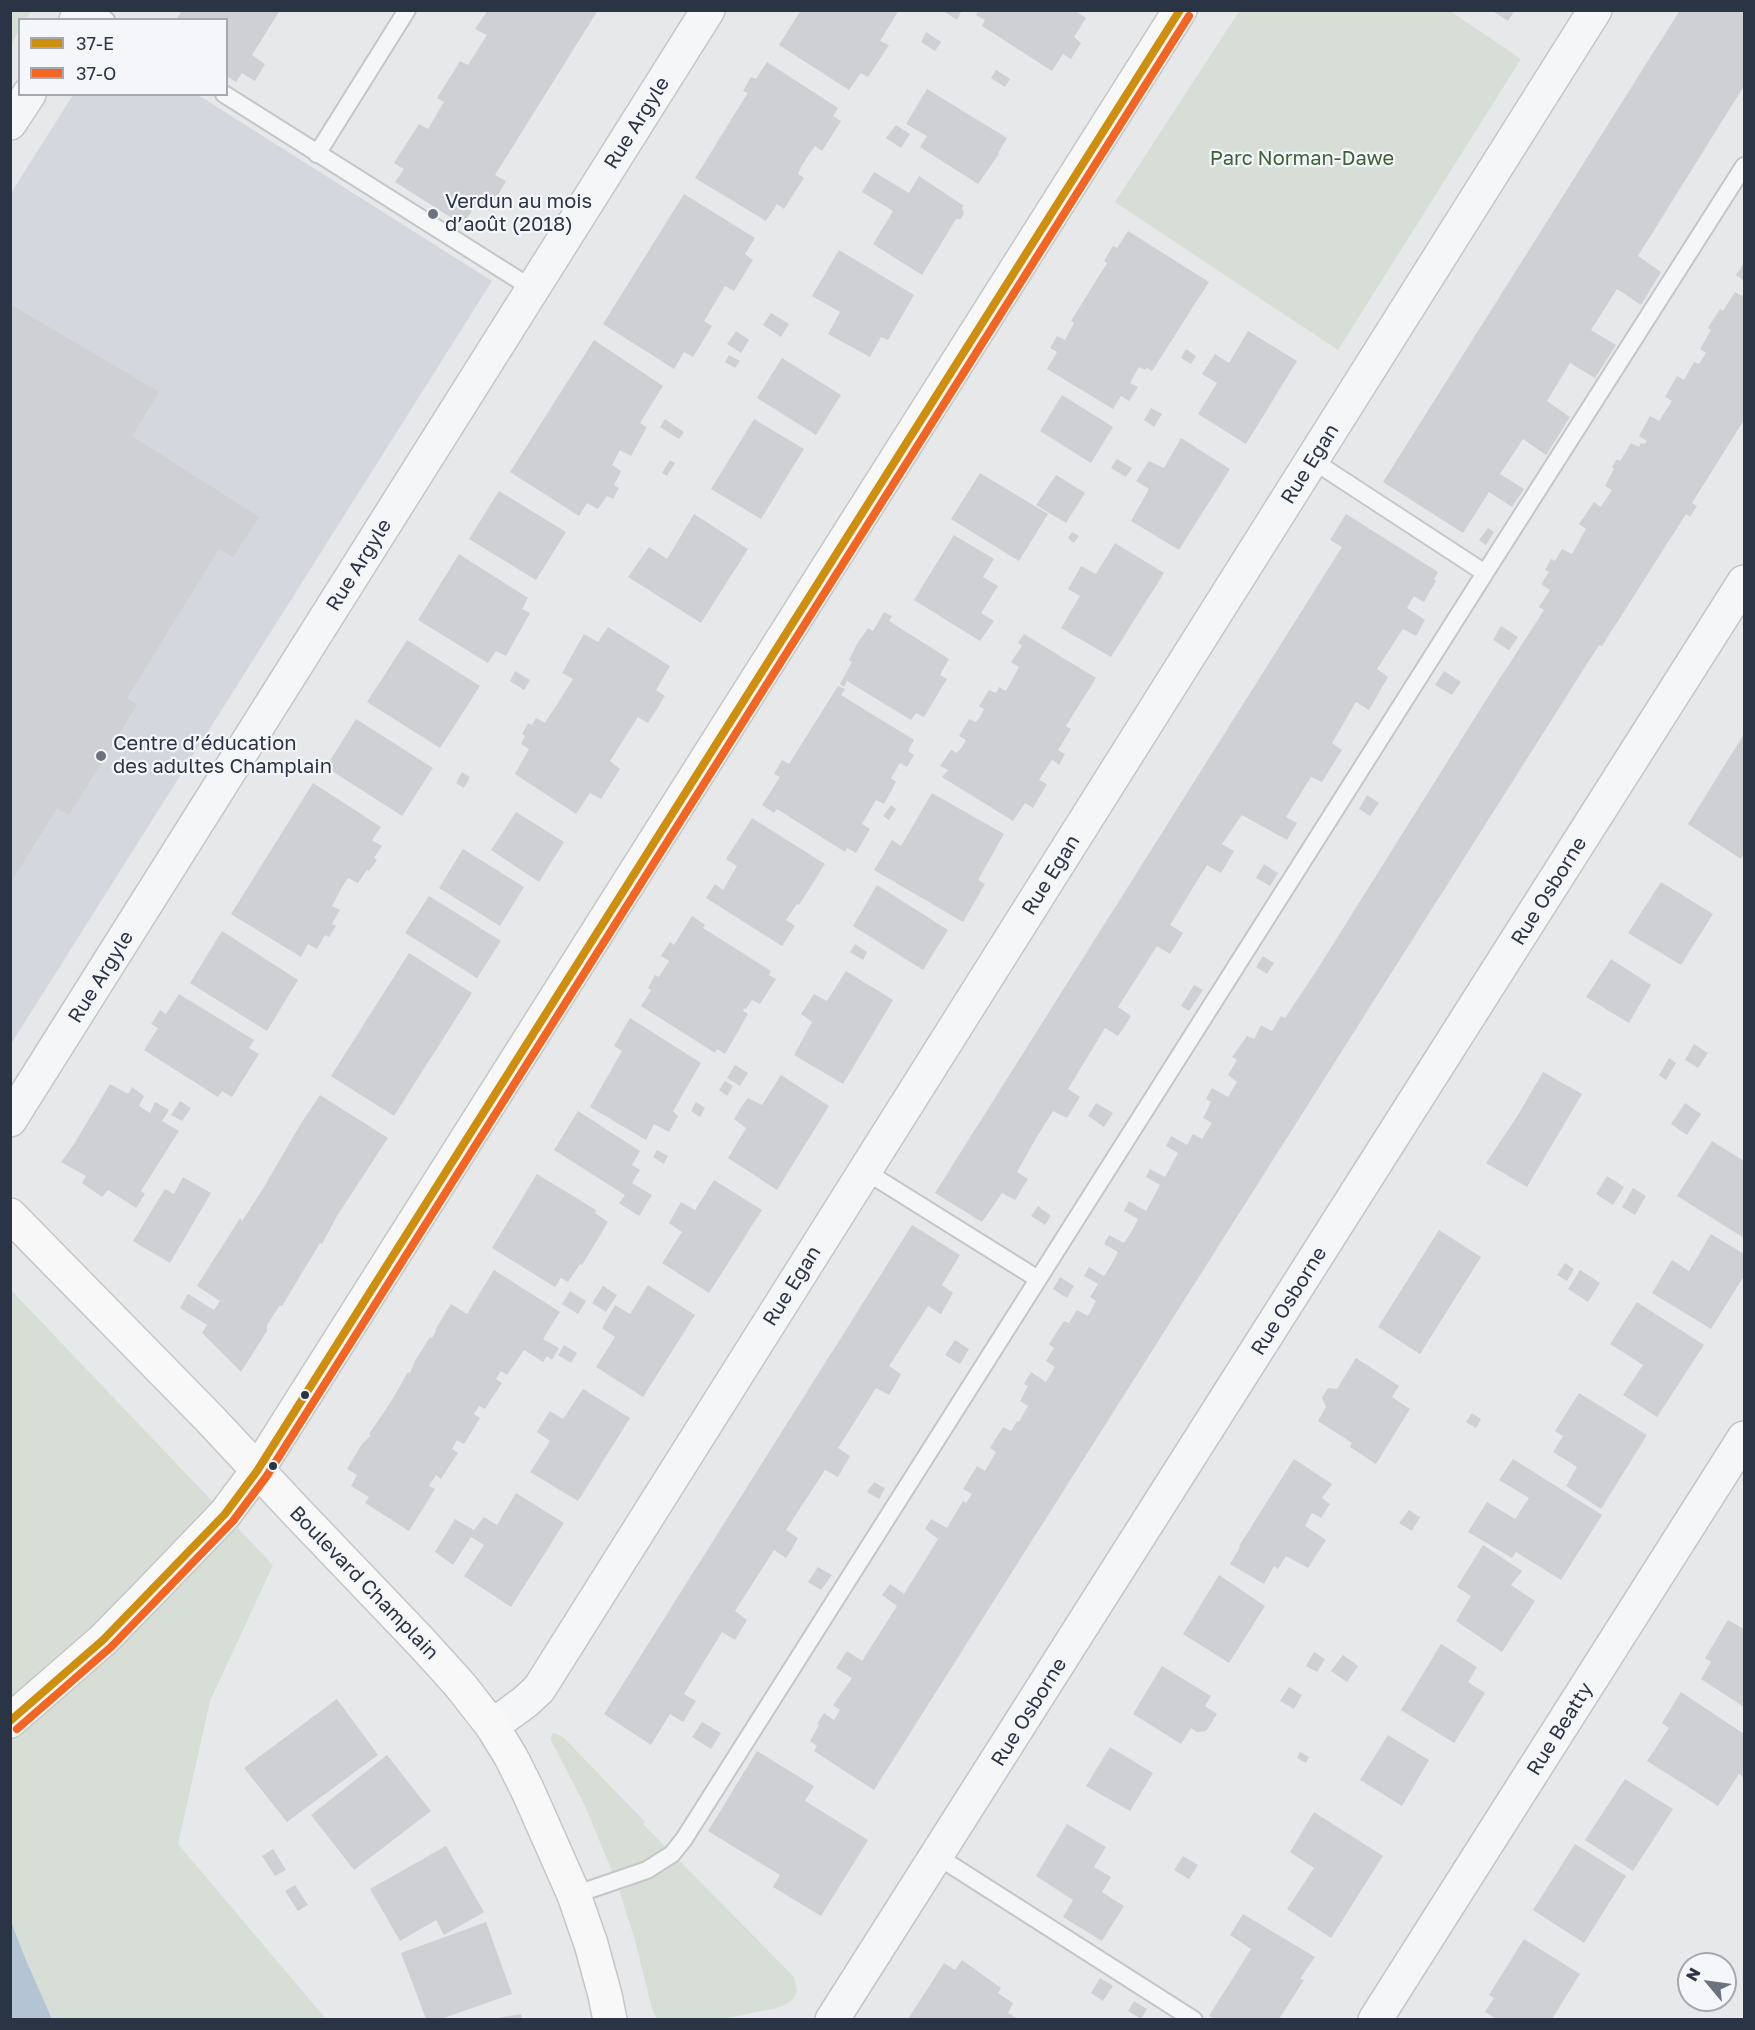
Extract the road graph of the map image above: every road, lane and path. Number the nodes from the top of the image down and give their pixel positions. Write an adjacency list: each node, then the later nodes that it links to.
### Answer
1 (407, 10): 8 (lane)
2 (708, 10): 10 (street, Rue Argyle)
3 (1180, 10): 19 (street)
4 (1595, 10): 11 (street, Rue Egan)
5 (28, 96): 7 (street)
6 (227, 96): 8 (lane)
7 (10, 123)
8 (317, 154): 10 (lane)
9 (1744, 166): 12 (lane)
10 (533, 289): 14 (street, Rue Argyle)
11 (1312, 460): 12 (lane); 15 (street, Rue Egan)
12 (1485, 573): 17 (lane)
13 (1744, 582): 22 (street, Rue Osborne)
14 (10, 1120)
15 (865, 1171): 17 (lane); 21 (street, Rue Egan)
16 (10, 1215): 19 (street, Boulevard Champlain)
17 (1038, 1279): 23 (lane)
18 (1744, 1438): 27 (street, Rue Beatty)
19 (258, 1471): 20 (street); 21 (street, Boulevard Champlain)
20 (10, 1721)
21 (492, 1726): 23 (street, Boulevard Champlain)
22 (937, 1856): 25 (street, Rue Osborne); 26 (lane)
23 (574, 1895): 24 (street, Boulevard Champlain)
24 (610, 2019)
25 (832, 2019)
26 (1194, 2019)
27 (1375, 2019)

